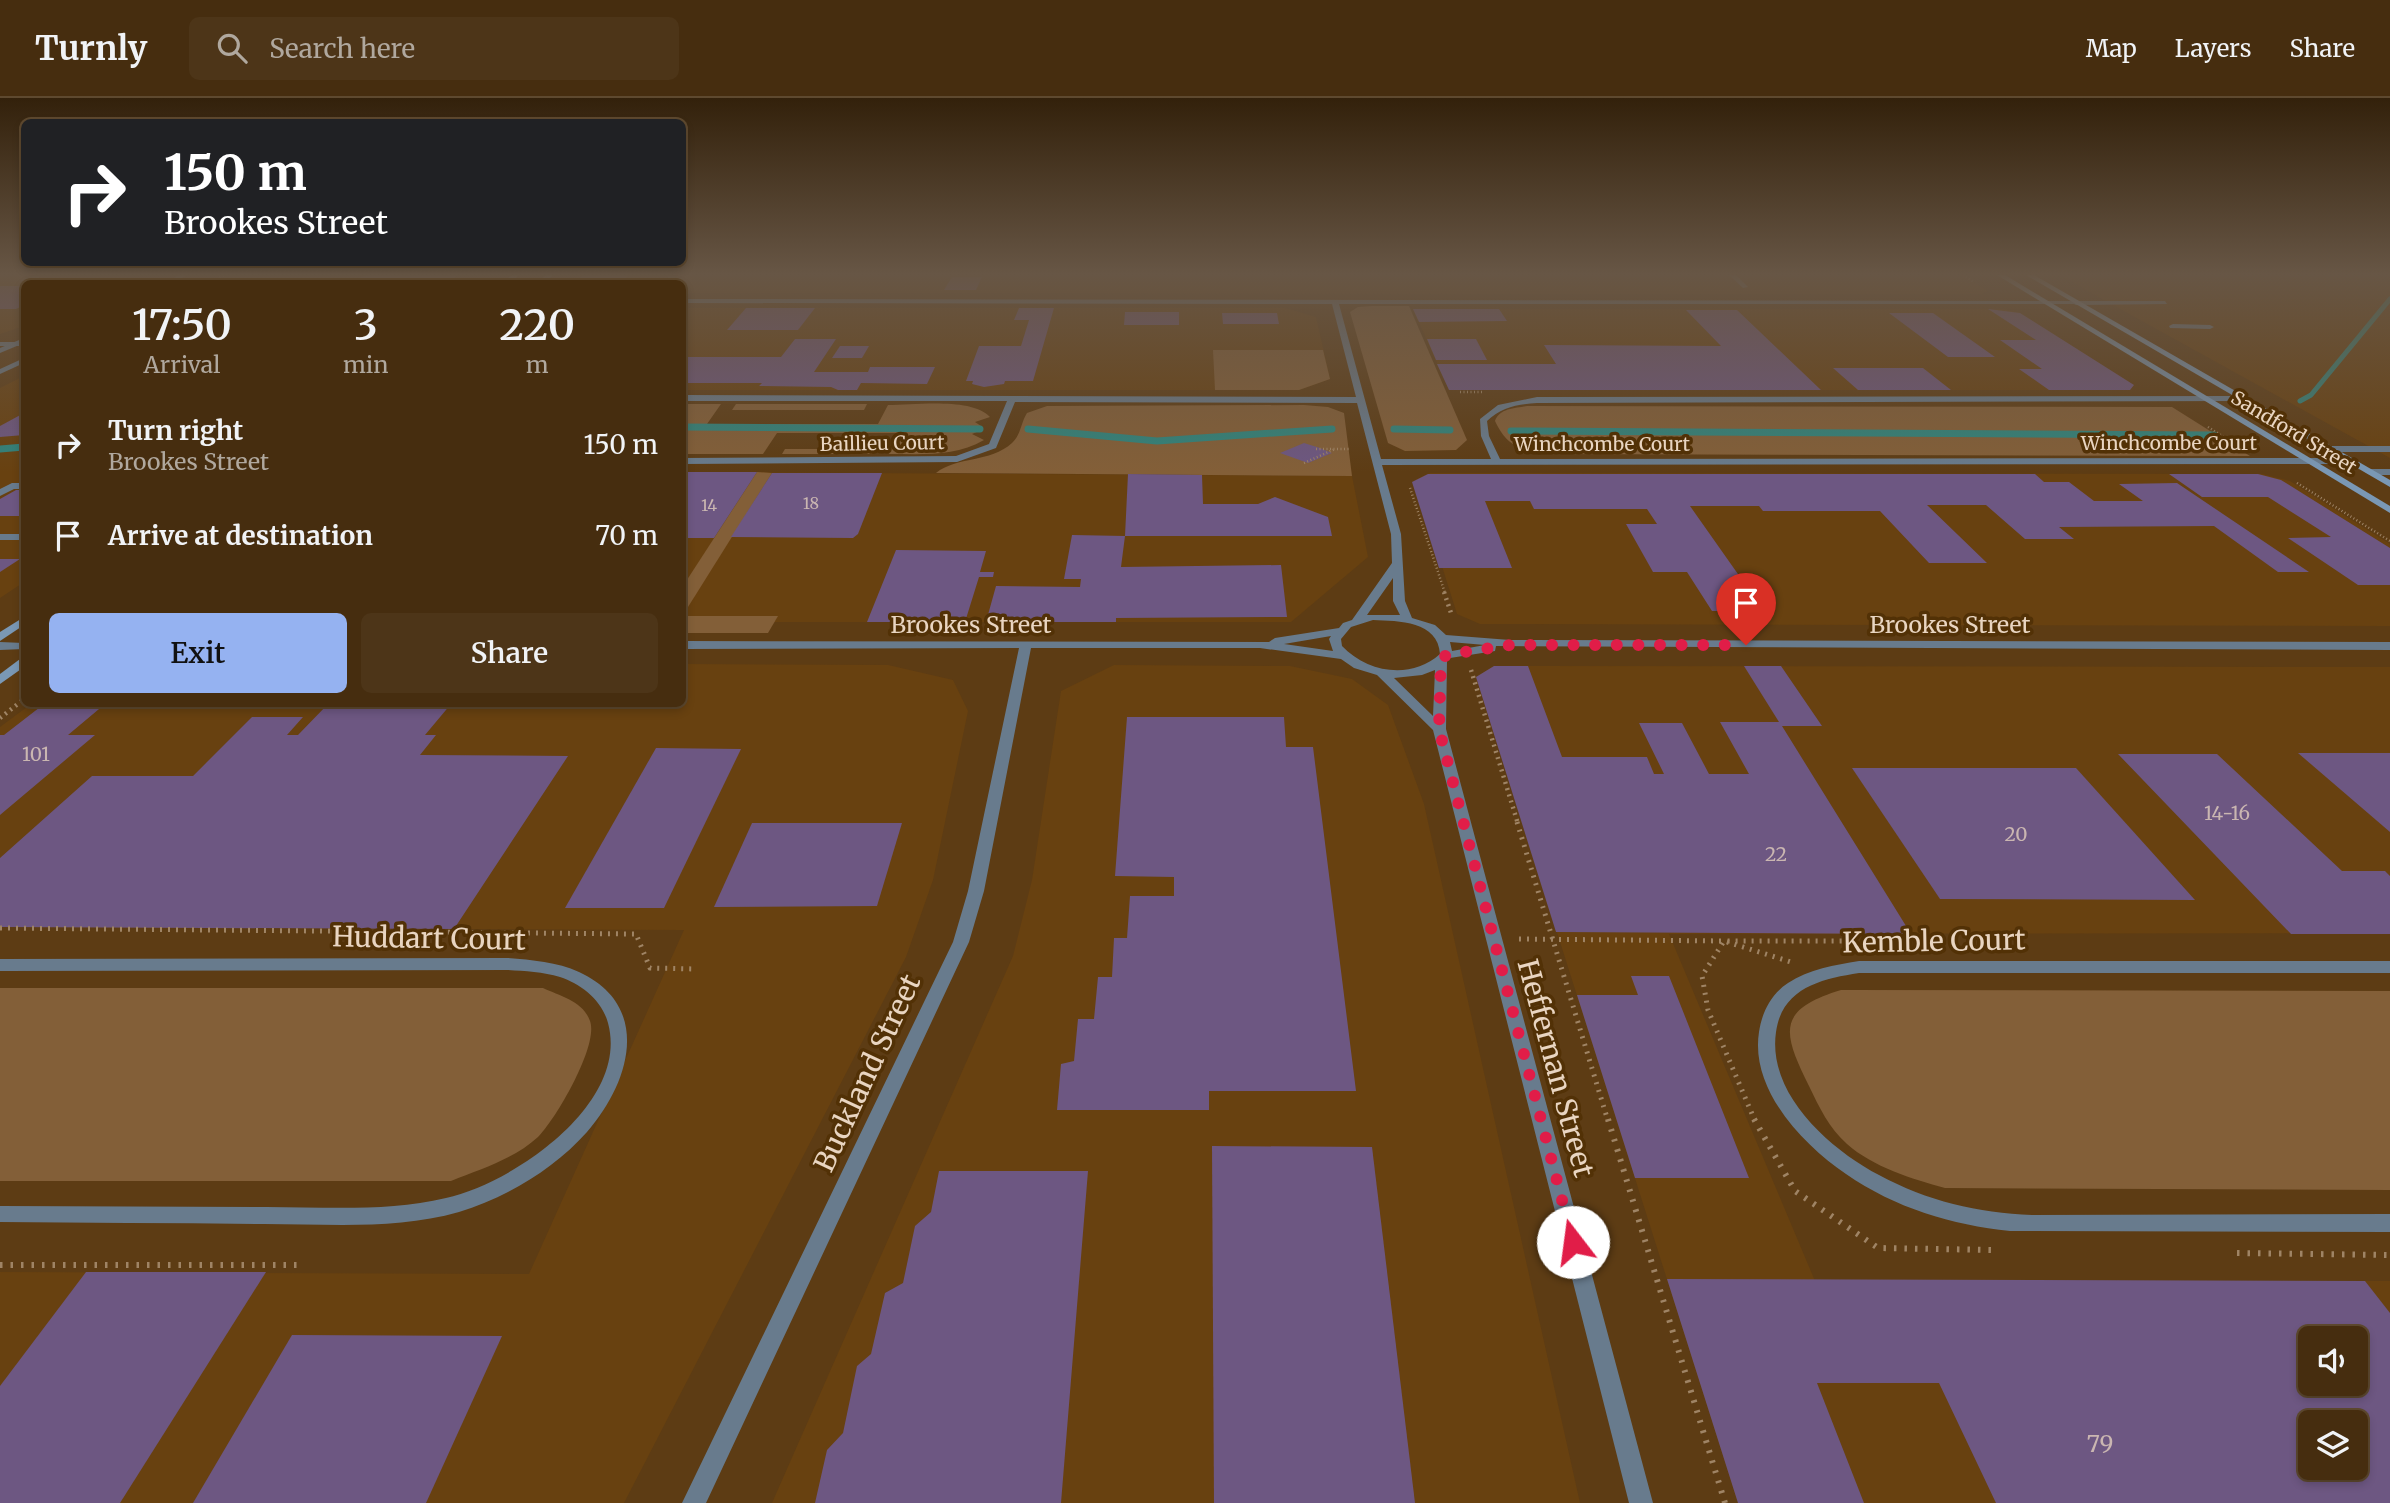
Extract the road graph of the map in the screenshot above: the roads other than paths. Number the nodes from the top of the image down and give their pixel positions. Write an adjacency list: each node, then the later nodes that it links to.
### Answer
1 (1345, 341): 14 (street)
2 (2110, 341): 12 (main road, Sandford Street)
3 (2141, 341): 13 (main road, Sandford Street)
4 (21, 343): 6 (street)
5 (0, 344): 6 (street)
6 (14, 344): 7 (street)
7 (0, 351)
8 (21, 362): 9 (street)
9 (0, 372)
10 (686, 398): 11 (street, Baillieu Court)
11 (1012, 399): 14 (street); 17 (street, Baillieu Court)
12 (2207, 399): 13 (street, Winchcombe Court); 18 (main road, Sandford Street); 21 (street, Winchcombe Court)
13 (2243, 399): 15 (main road, Sandford Street)
14 (1361, 400): 20 (street)
15 (2330, 449): 16 (street); 19 (main road, Sandford Street)
16 (2390, 449)
17 (686, 461)
18 (2308, 461): 19 (street, Winchcombe Court); 21 (street, Winchcombe Court); 27 (main road, Sandford Street)
19 (2350, 461): 22 (main road, Sandford Street)
20 (1377, 462): 21 (street); 30 (street)
21 (1497, 462)
22 (2370, 472): 23 (street); 24 (main road, Sandford Street)
23 (2390, 472)
24 (2390, 484)
25 (21, 486): 26 (street)
26 (0, 493)
27 (2390, 510)
28 (0, 537): 29 (street)
29 (21, 537)
30 (1396, 564): 31 (street); 32 (street)
31 (1407, 619): 32 (street); 36 (street)
32 (1357, 621): 34 (street, Brookes Street)
33 (21, 622): 35 (main road)
34 (1339, 631): 37 (street, Brookes Street); 44 (street)
35 (0, 637)
36 (1444, 638): 40 (street, Brookes Street); 45 (street, Heffernan Street)
37 (1260, 644): 39 (street, Brookes Street); 44 (street, Brookes Street)
38 (686, 645): 39 (street, Brookes Street)
39 (1026, 645): 54 (street, Buckland Street)
40 (1510, 645): 43 (street, Brookes Street); 45 (street, Brookes Street)
41 (0, 646): 42 (street)
42 (21, 646)
43 (2390, 646)
44 (1342, 656): 47 (street, Brookes Street)
45 (1443, 658): 47 (street, Brookes Street); 49 (street, Heffernan Street)
46 (21, 664): 48 (main road)
47 (1381, 672): 49 (street)
48 (0, 680)
49 (1439, 729): 55 (street, Heffernan Street)
50 (0, 965): 52 (street, Huddart Court)
51 (2390, 967): 53 (street, Kemble Court)
52 (0, 1214)
53 (2390, 1223)
54 (694, 1503)
55 (1640, 1503)

